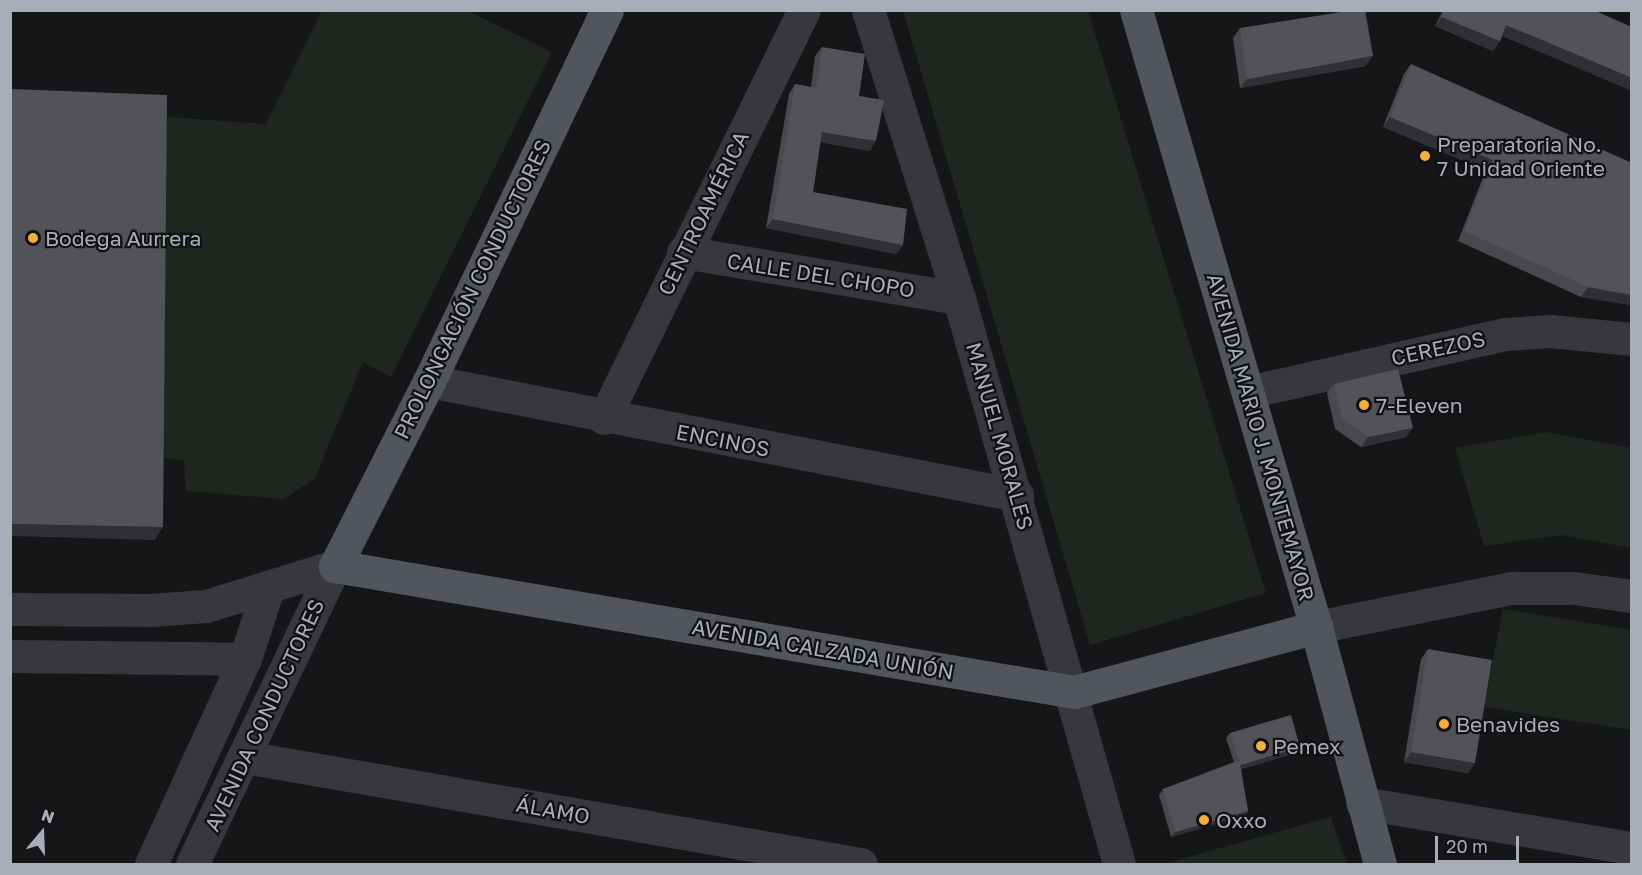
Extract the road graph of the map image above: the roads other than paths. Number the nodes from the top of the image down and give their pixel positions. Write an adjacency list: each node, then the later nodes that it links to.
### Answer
1 (607, 10): 8 (main road, PROLONGACIÓN CONDUCTORES)
2 (804, 10): 5 (street, CENTROAMÉRICA)
3 (868, 10): 6 (street, MANUEL MORALES)
4 (1136, 10): 9 (main road, AVENIDA MARIO J. MONTEMAYOR)
5 (683, 252): 6 (street, CALLE DEL CHOPO); 10 (street, CENTROAMÉRICA)
6 (959, 298): 11 (street, MANUEL MORALES)
7 (1632, 339): 9 (street, CEREZOS)
8 (429, 381): 10 (street, ENCINOS); 12 (main road, PROLONGACIÓN CONDUCTORES)
9 (1248, 392): 16 (main road, AVENIDA MARIO J. MONTEMAYOR)
10 (604, 418): 11 (street, ENCINOS)
11 (1017, 495): 19 (street, MANUEL MORALES)
12 (335, 566): 13 (street, AVENIDA CALZADA UNIÓN); 19 (main road, AVENIDA CALZADA UNIÓN); 20 (street, AVENIDA CONDUCTORES)
13 (268, 588): 15 (street, AVENIDA CALZADA UNIÓN); 18 (street, AVENIDA CONDUCTORES)
14 (1632, 596): 16 (street, AVENIDA CALZADA UNIÓN)
15 (10, 609)
16 (1316, 627): 19 (main road, AVENIDA CALZADA UNIÓN); 21 (main road, AVENIDA MARIO J. MONTEMAYOR)
17 (10, 656): 18 (street)
18 (245, 659): 24 (street, AVENIDA CONDUCTORES)
19 (1074, 692): 27 (street, MANUEL MORALES)
20 (245, 757): 23 (street, ÁLAMO); 25 (street, AVENIDA CONDUCTORES)
21 (1362, 803): 22 (street); 28 (main road, AVENIDA MARIO J. MONTEMAYOR)
22 (1632, 848)
23 (707, 850): 26 (street, ÁLAMO)
24 (150, 864)
25 (192, 864)
26 (861, 864)
27 (1119, 864)
28 (1380, 864)

